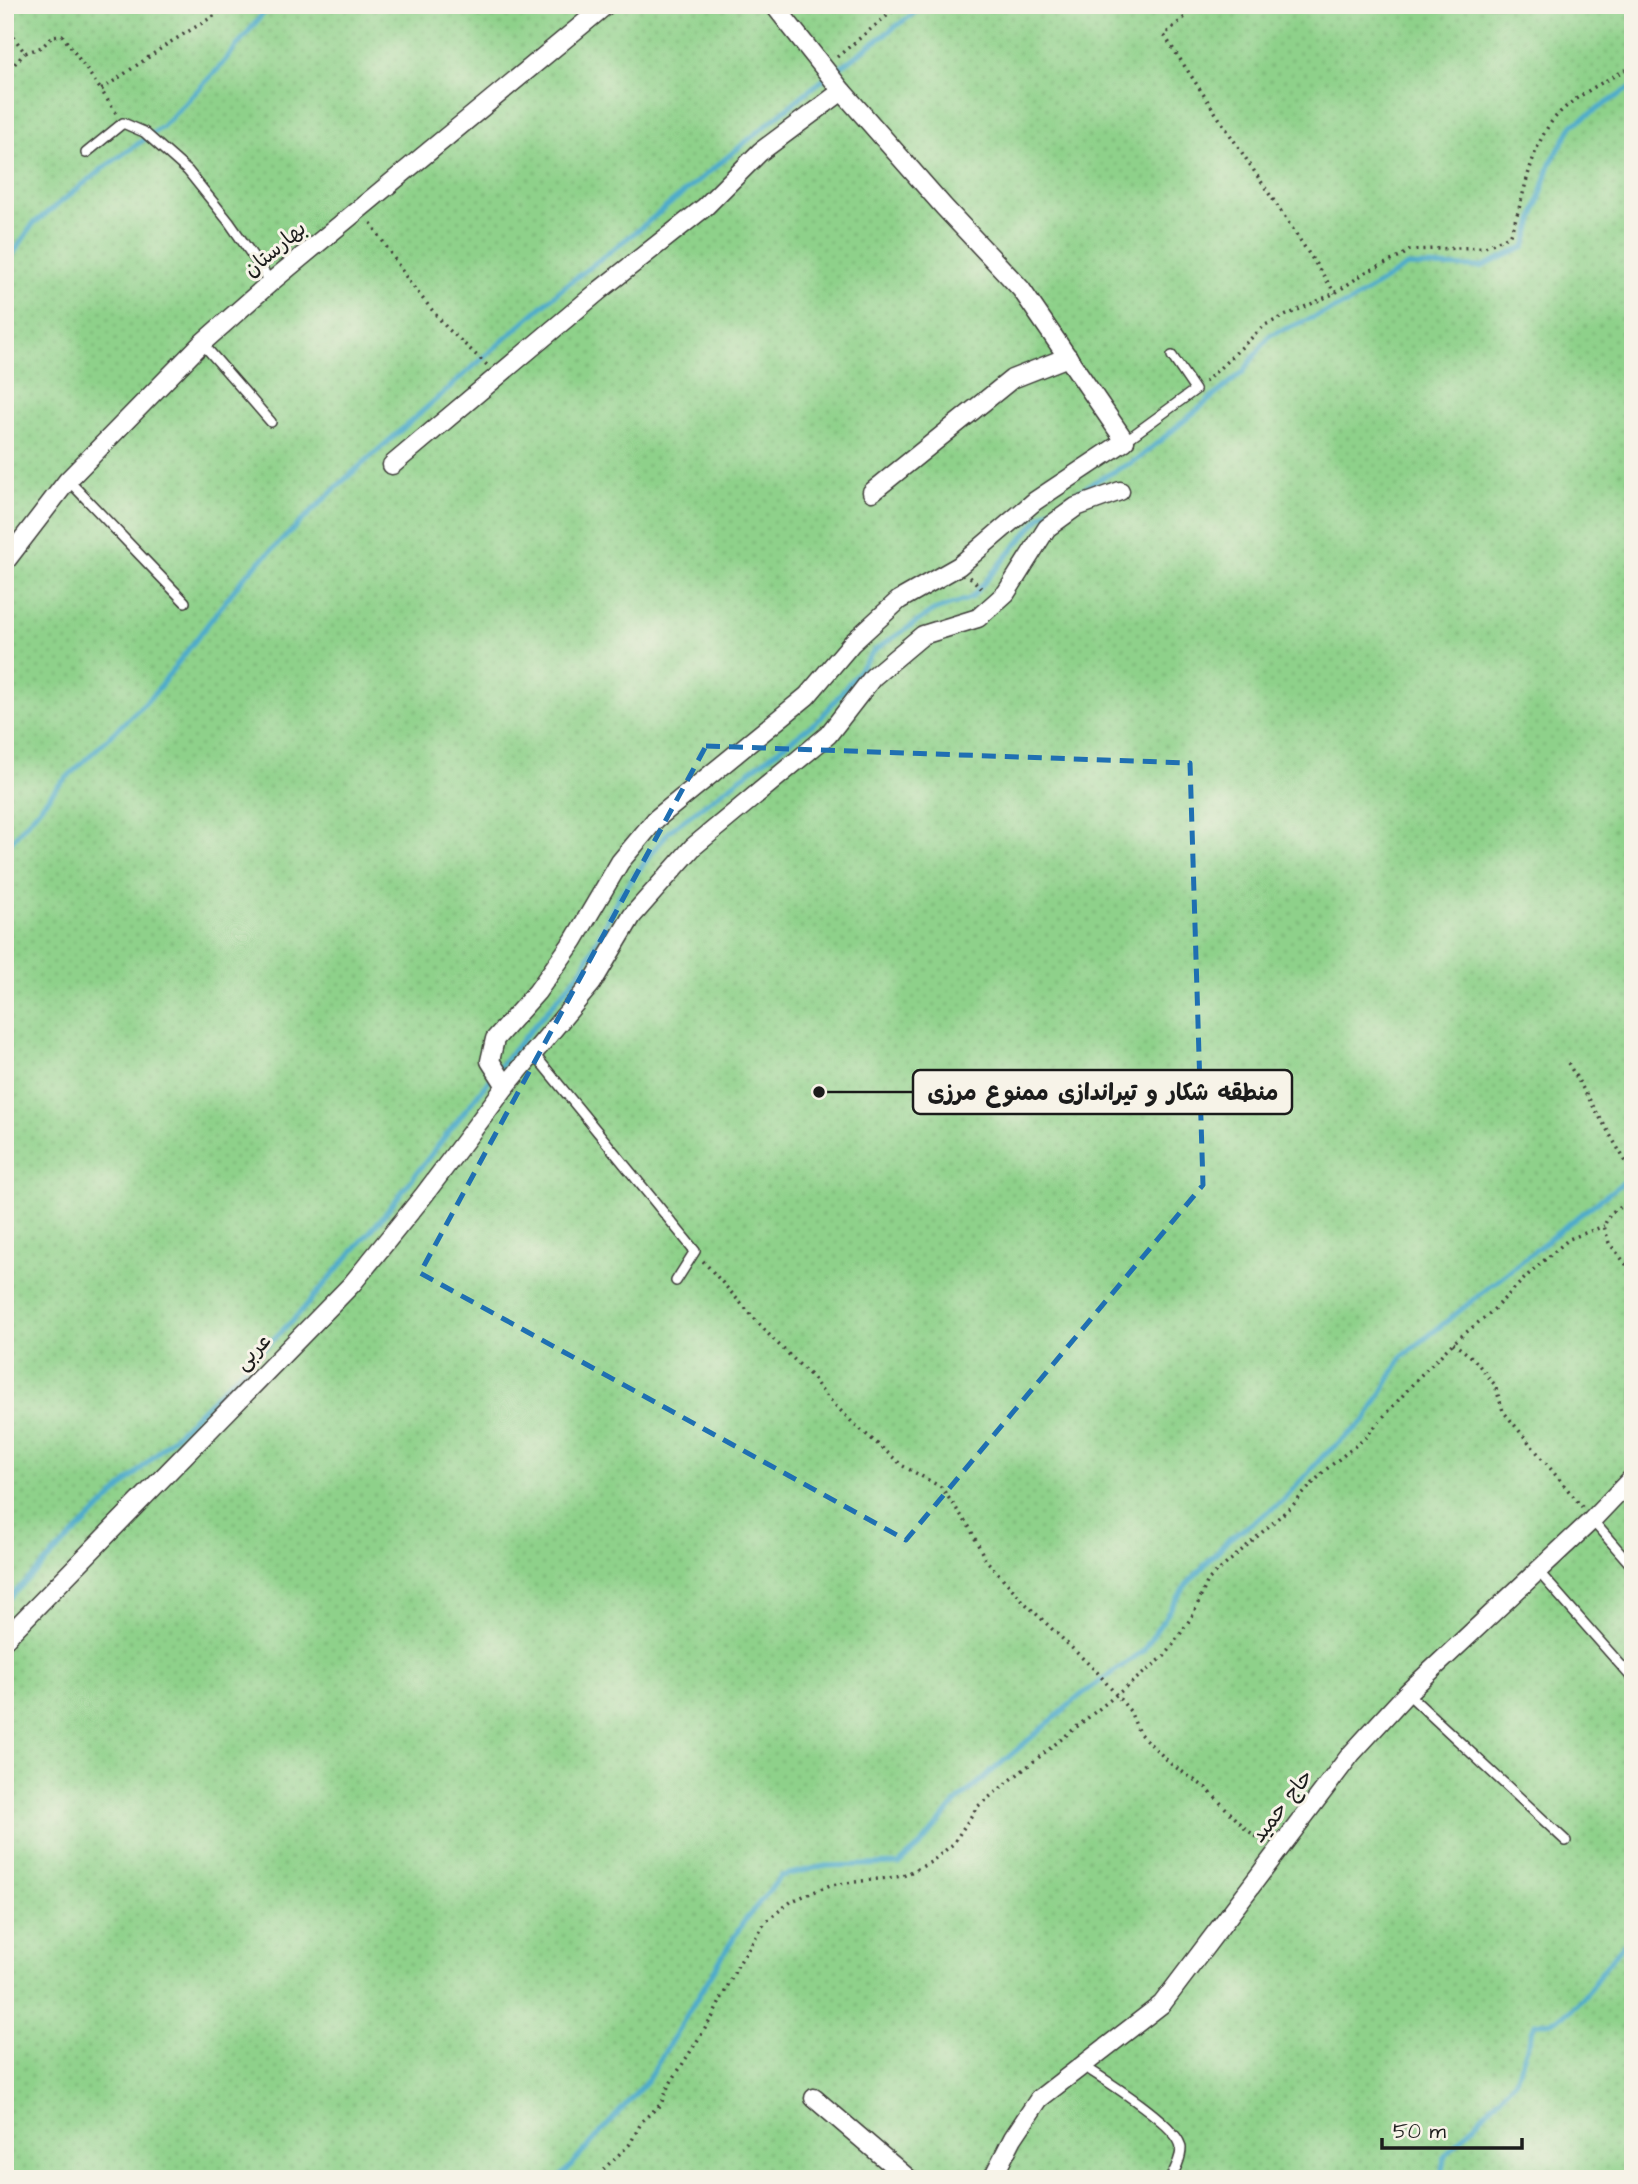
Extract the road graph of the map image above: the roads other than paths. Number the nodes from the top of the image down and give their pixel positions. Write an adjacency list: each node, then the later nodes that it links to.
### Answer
1 (606, 5): 5 (street, بهارستان)
2 (774, 5): 3 (street)
3 (839, 87): 8 (street); 11 (street)
4 (86, 153): 5 (lane)
5 (271, 282): 6 (street, بهارستان)
6 (202, 343): 9 (lane); 12 (street, بهارستان)
7 (1172, 356): 10 (lane)
8 (1068, 357): 10 (street); 14 (street)
9 (271, 422)
10 (1125, 441): 18 (street)
11 (392, 465)
12 (68, 480): 15 (street, بهارستان); 16 (lane)
13 (1120, 491): 17 (street, عربی)
14 (872, 492)
15 (5, 562)
16 (185, 602)
17 (534, 1054): 18 (street, عربی); 19 (lane)
18 (503, 1082): 24 (street, عربی)
19 (676, 1281)
20 (1633, 1477): 21 (street, حاج حمید)
21 (1592, 1520): 22 (lane); 23 (street, حاج حمید)
22 (1632, 1566)
23 (1537, 1570): 25 (lane); 26 (street, حاج حمید)
24 (5, 1639)
25 (1633, 1679)
26 (1407, 1693): 27 (lane); 28 (street, حاج حمید)
27 (1566, 1841)
28 (1082, 2065): 31 (street, حاج حمید); 32 (lane)
29 (814, 2098): 30 (street)
30 (909, 2179)
31 (992, 2179)
32 (1170, 2179)

